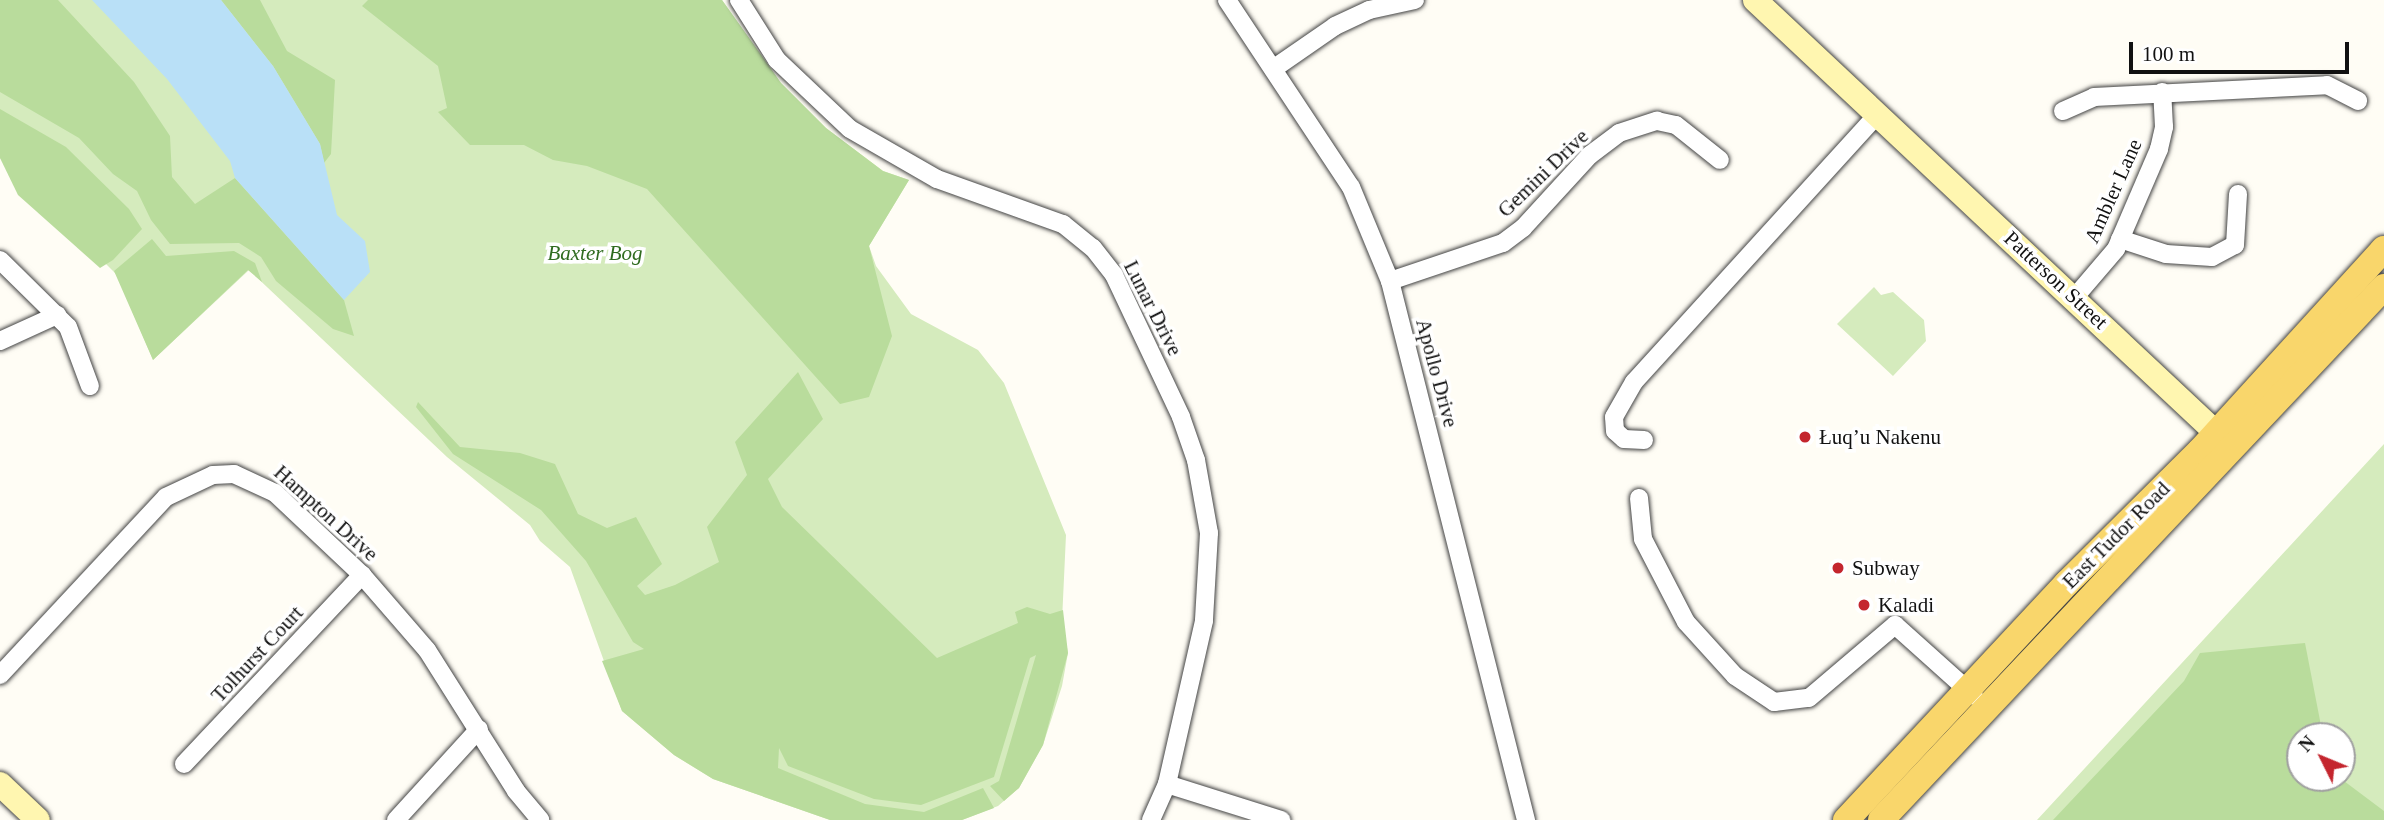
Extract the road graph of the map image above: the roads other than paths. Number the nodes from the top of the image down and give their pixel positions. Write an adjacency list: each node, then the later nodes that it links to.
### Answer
1 (739, 0): 30 (street, Lunar Drive)
2 (1227, 0): 5 (street, Apollo Drive)
3 (1415, 0): 5 (street)
4 (1755, 0): 9 (street, Patterson Street)
5 (1273, 69): 15 (street, Apollo Drive)
6 (2162, 92): 7 (street); 8 (street); 12 (street, Ambler Lane)
7 (2358, 101)
8 (2063, 111)
9 (1878, 114): 17 (street, Patterson Street); 21 (street)
10 (1720, 160): 15 (street, Gemini Drive)
11 (2238, 194): 12 (street)
12 (2120, 239): 17 (street, Ambler Lane)
13 (2384, 249): 22 (main road, East Tudor Road)
14 (0, 260): 18 (street)
15 (1390, 281): 37 (street, Apollo Drive)
16 (2384, 287): 22 (main road, East Tudor Road)
17 (2075, 298): 22 (street, Patterson Street)
18 (57, 315): 19 (street); 20 (street)
19 (0, 341)
20 (90, 386)
21 (1644, 440)
22 (2225, 441): 26 (main road, East Tudor Road); 27 (main road, East Tudor Road)
23 (1639, 498): 26 (street)
24 (362, 575): 25 (street, Hampton Drive); 28 (street, Hampton Drive); 29 (street, Tolhurst Court)
25 (0, 675)
26 (1967, 690): 27 (street); 38 (main road, East Tudor Road)
27 (1987, 708): 39 (main road, East Tudor Road)
28 (479, 729): 33 (street); 34 (street, Hampton Drive)
29 (184, 764)
30 (1167, 784): 35 (street, Lunar Drive); 36 (street)
31 (0, 785): 32 (street)
32 (38, 820)
33 (396, 820)
34 (540, 820)
35 (1152, 820)
36 (1281, 820)
37 (1527, 820)
38 (1846, 820)
39 (1881, 820)

